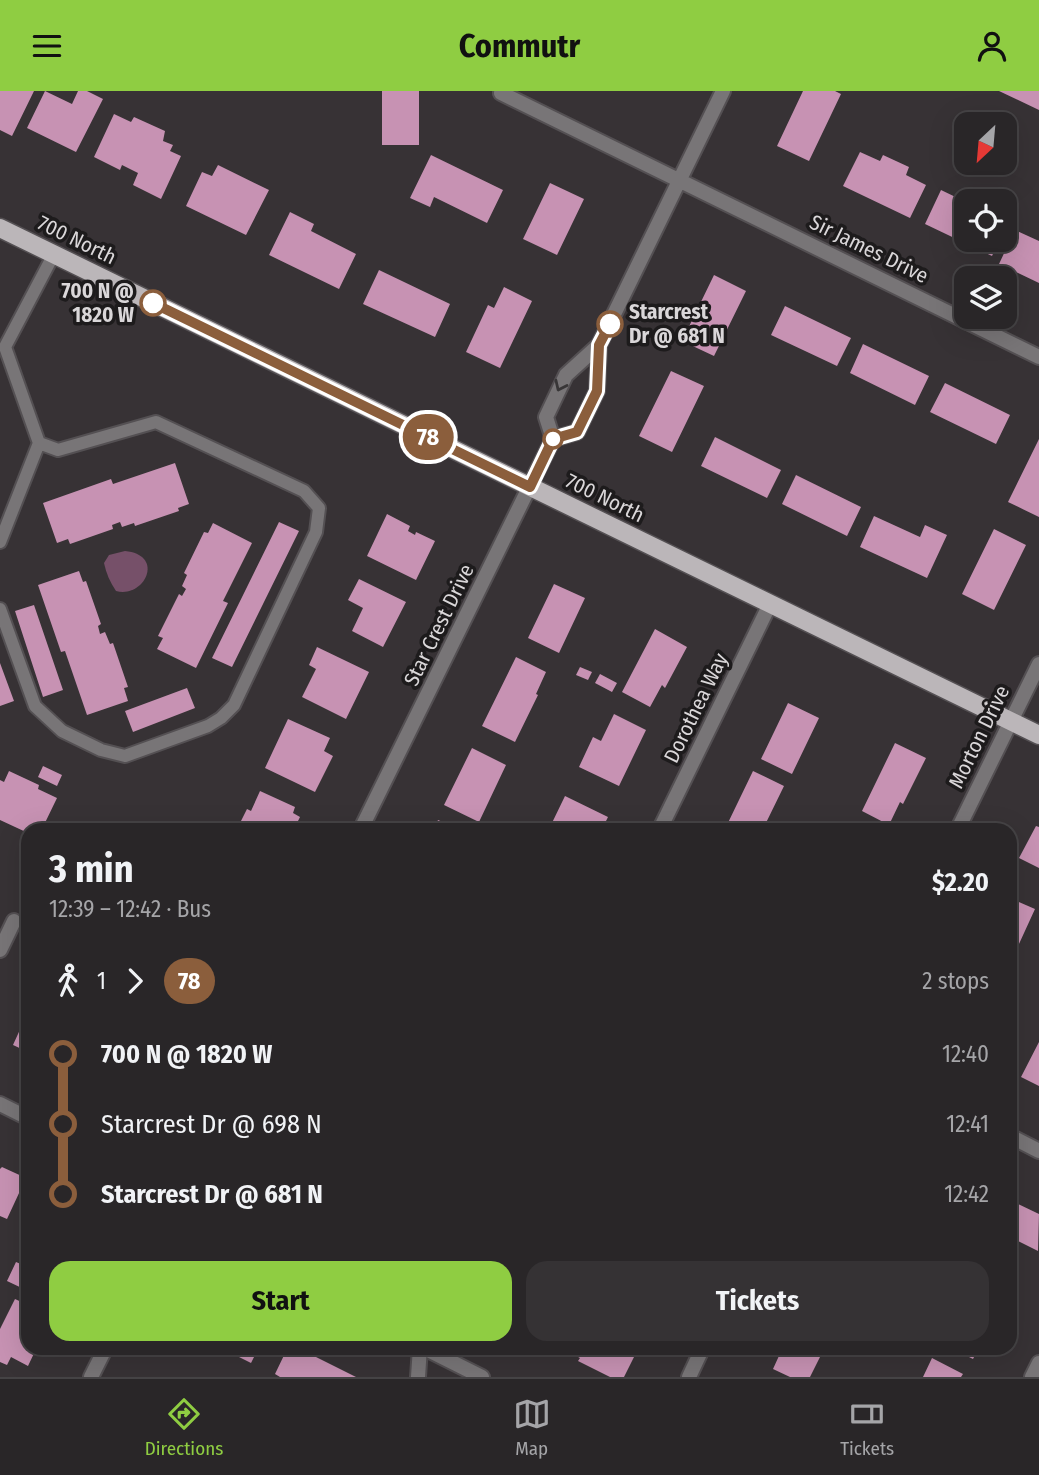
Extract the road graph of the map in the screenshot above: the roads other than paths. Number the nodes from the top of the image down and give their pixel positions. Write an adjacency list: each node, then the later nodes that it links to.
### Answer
1 (723, 91): 3 (street, Star Crest Drive)
2 (501, 93): 3 (street, Sir James Drive)
3 (680, 180): 6 (street, Star Crest Drive); 8 (street, Sir James Drive)
4 (0, 228): 5 (main road, 700 North)
5 (54, 254): 7 (lane); 11 (main road, 700 North)
6 (599, 345): 9 (street, Star Crest Drive, one-way to 9); 9 (street, Star Crest Drive)
7 (3, 348): 10 (lane)
8 (1039, 357)
9 (553, 439): 11 (street, Star Crest Drive)
10 (39, 443): 12 (lane); 14 (lane)
11 (530, 487): 13 (main road, 700 North); 18 (street, Star Crest Drive)
12 (0, 542)
13 (770, 604): 16 (main road, 700 North); 19 (street, Dorothea Way)
14 (0, 609)
15 (1039, 664): 16 (street, Morton Drive)
16 (1011, 722): 17 (main road, 700 North); 20 (street, Morton Drive)
17 (1039, 735)
18 (364, 823)
19 (663, 823)
20 (961, 823)
21 (14, 921): 22 (street)
22 (0, 950)
23 (0, 1104): 24 (street)
24 (21, 1114)
25 (1017, 1140): 26 (street)
26 (1039, 1151)
27 (102, 1355): 32 (street)
28 (420, 1355): 33 (street)
29 (437, 1355): 34 (street)
30 (700, 1355): 35 (street)
31 (1039, 1363): 36 (street)
32 (91, 1377)
33 (418, 1377)
34 (482, 1377)
35 (689, 1377)
36 (1032, 1377)

